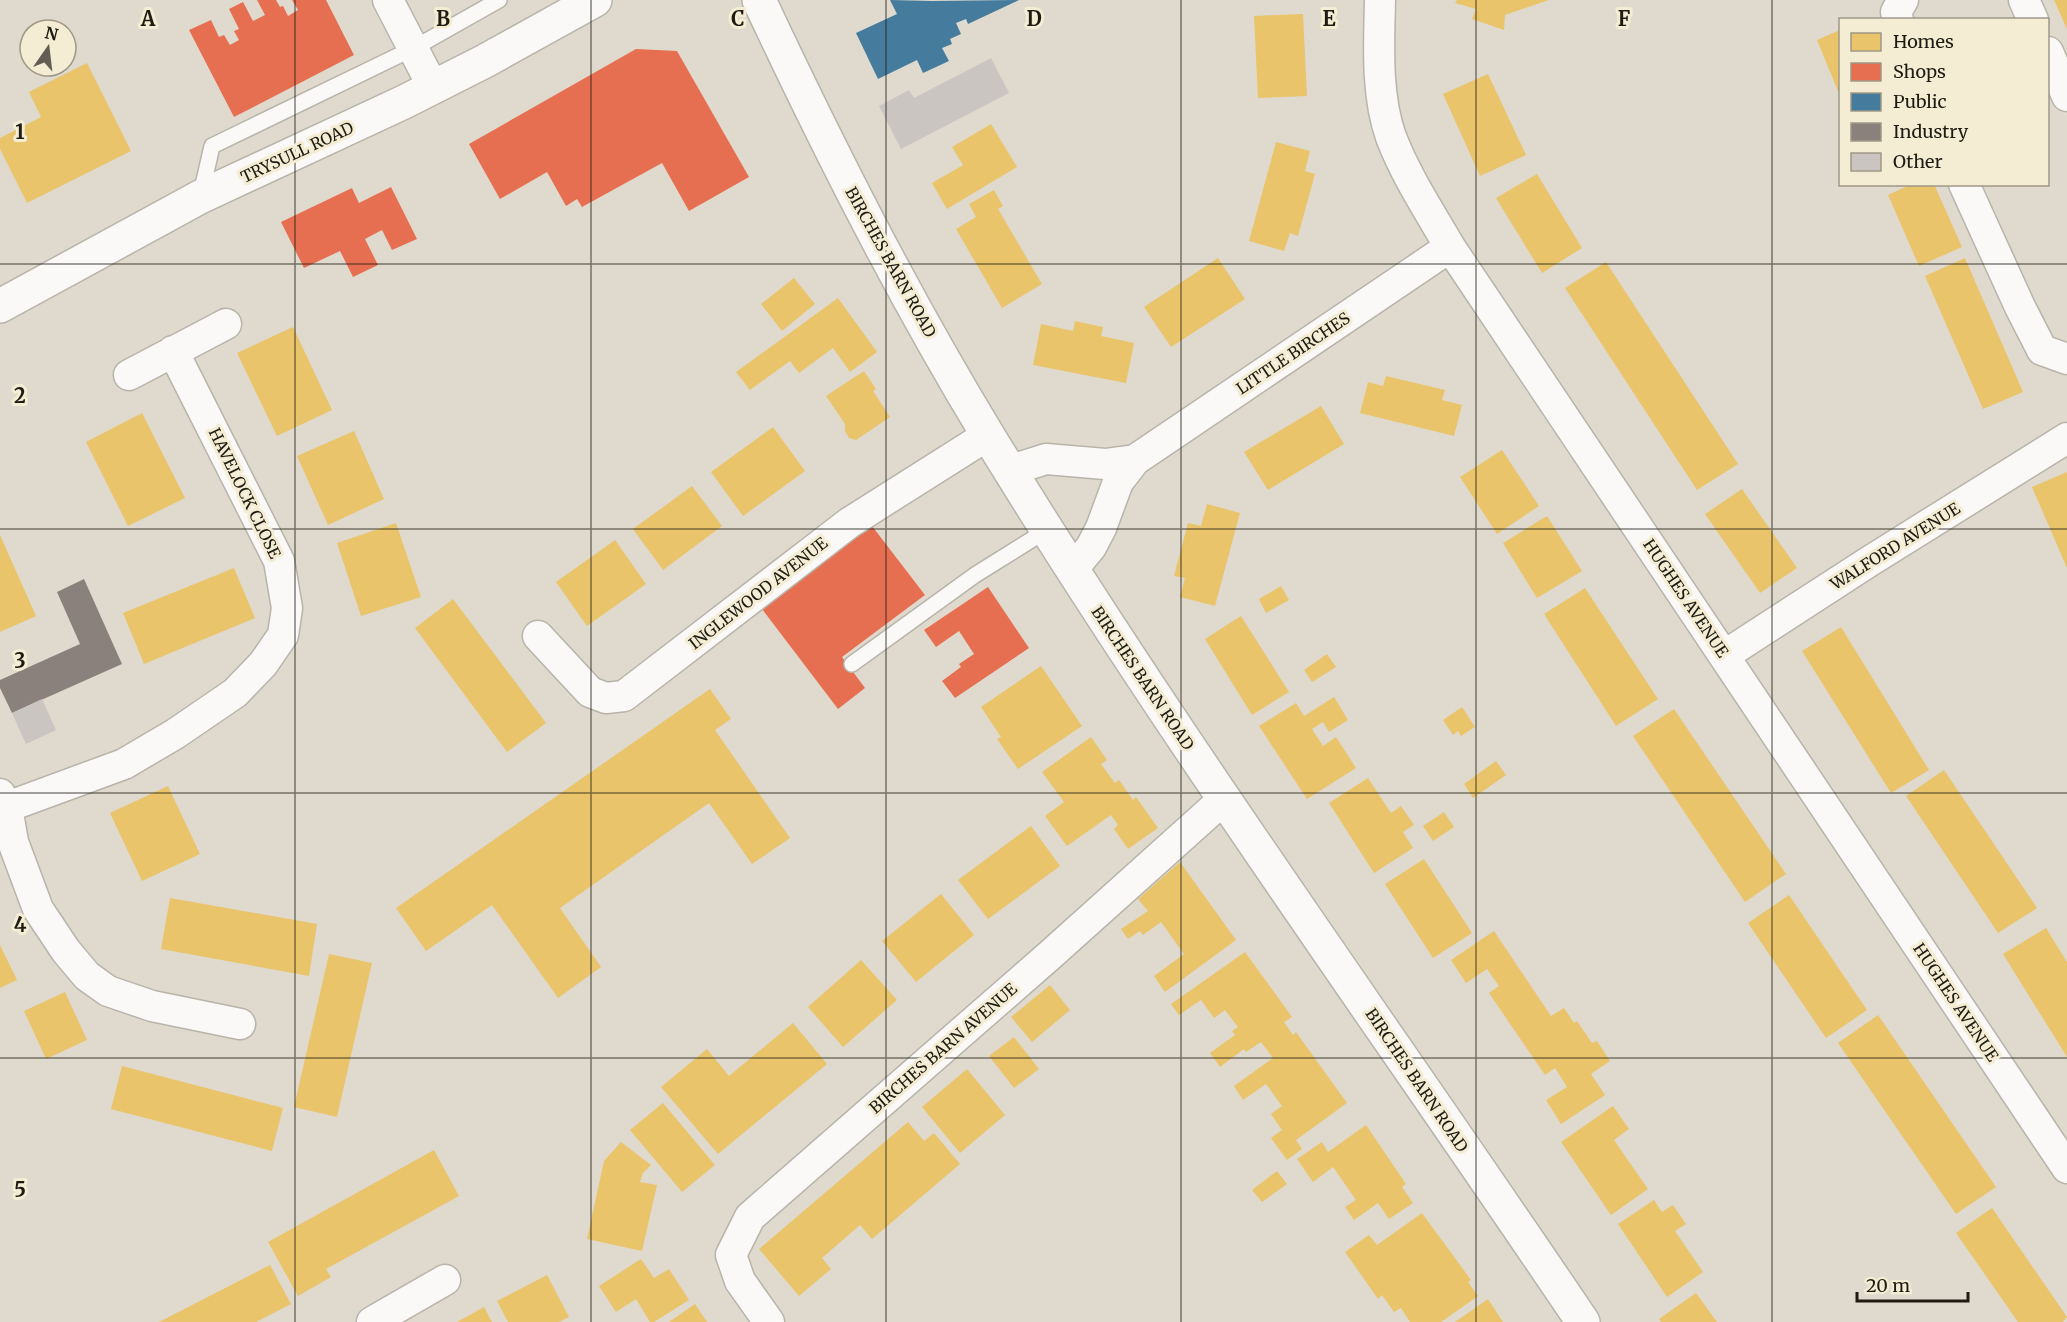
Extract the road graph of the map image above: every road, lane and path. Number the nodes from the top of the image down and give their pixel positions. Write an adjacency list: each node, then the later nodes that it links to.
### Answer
1 (388, 0): 10 (street)
2 (499, 0): 10 (lane)
3 (595, 0): 12 (main road, TRYSULL ROAD)
4 (759, 0): 22 (main road, BIRCHES BARN ROAD)
5 (1380, 0): 16 (street, HUGHES AVENUE)
6 (1903, 0): 8 (street)
7 (2024, 0): 9 (street)
8 (1898, 18)
9 (2032, 18)
10 (414, 48): 12 (street); 15 (lane)
11 (2049, 54): 13 (street)
12 (433, 87): 15 (main road, TRYSULL ROAD)
13 (2067, 96)
14 (1966, 186): 20 (street)
15 (200, 197): 17 (main road, TRYSULL ROAD)
16 (1450, 247): 24 (street, LITTLE BIRCHES); 29 (street, HUGHES AVENUE)
17 (0, 306)
18 (226, 324): 19 (street)
19 (173, 351): 21 (street); 32 (street, HAVELOCK CLOSE)
20 (2067, 359)
21 (129, 375)
22 (988, 435): 25 (main road, BIRCHES BARN ROAD); 28 (street, INGLEWOOD AVENUE)
23 (2067, 438): 29 (street, WALFORD AVENUE)
24 (1135, 460): 25 (street, LITTLE BIRCHES); 27 (street, LITTLE BIRCHES)
25 (1011, 470): 26 (main road, BIRCHES BARN ROAD)
26 (1047, 530): 27 (main road, BIRCHES BARN ROAD); 30 (lane)
27 (1072, 570): 31 (main road, BIRCHES BARN ROAD)
28 (538, 636)
29 (1725, 655): 34 (street, HUGHES AVENUE)
30 (852, 664)
31 (1224, 799): 37 (street, BIRCHES BARN AVENUE); 38 (main road, BIRCHES BARN ROAD)
32 (3, 800): 33 (street)
33 (240, 1024)
34 (2063, 1154)
35 (445, 1280): 36 (street)
36 (372, 1322)
37 (769, 1322)
38 (1583, 1322)

